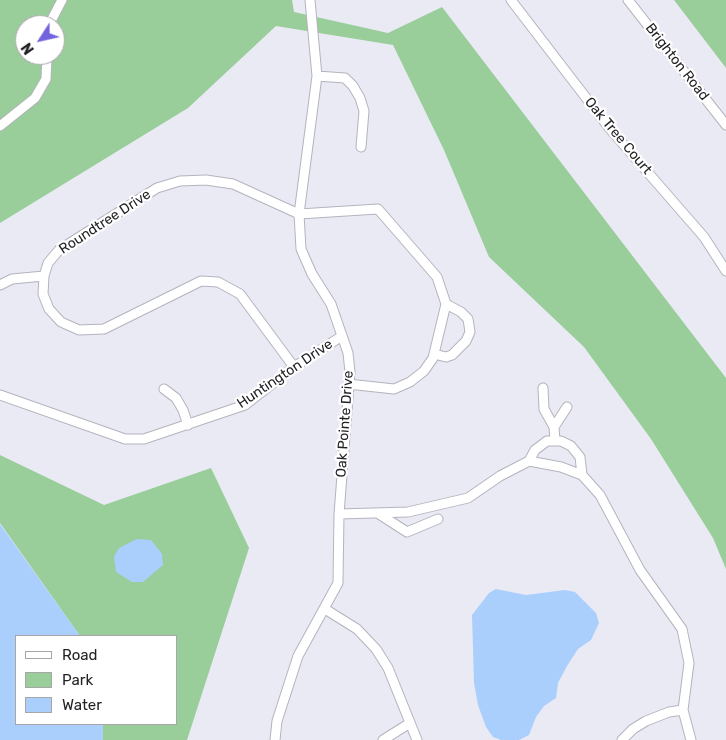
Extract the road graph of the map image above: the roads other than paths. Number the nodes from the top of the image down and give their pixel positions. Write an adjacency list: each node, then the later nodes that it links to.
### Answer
1 (62, 0): 5 (street)
2 (310, 0): 7 (street, Oak Pointe Drive)
3 (511, 0): 12 (street, Oak Tree Court)
4 (628, 0): 8 (street, Brighton Road)
5 (54, 15)
6 (46, 65): 9 (street)
7 (317, 76): 10 (street); 11 (street, Oak Pointe Drive)
8 (726, 125)
9 (0, 126)
10 (361, 147)
11 (299, 214): 13 (street, Roundtree Drive); 15 (street); 16 (street, Oak Pointe Drive)
12 (726, 271)
13 (44, 276): 14 (street); 18 (street)
14 (0, 284)
15 (446, 304): 17 (street); 17 (street)
16 (342, 336): 18 (street, Huntington Drive); 19 (street, Oak Pointe Drive)
17 (434, 354): 19 (street)
18 (294, 368): 24 (street, Huntington Drive)
19 (348, 384): 29 (street, Oak Pointe Drive)
20 (543, 388): 25 (street)
21 (164, 389): 24 (street)
22 (0, 395): 24 (street, Huntington Drive)
23 (567, 407): 25 (street)
24 (188, 425)
25 (554, 427): 26 (street)
26 (555, 441): 27 (street); 28 (street)
27 (529, 461): 28 (street); 30 (street)
28 (582, 475): 33 (street)
29 (339, 514): 30 (street); 32 (street, Oak Pointe Drive)
30 (379, 514): 31 (street)
31 (438, 519)
32 (325, 609): 34 (street); 35 (street, Oak Pointe Drive)
33 (683, 710): 38 (street); 39 (street)
34 (410, 723): 36 (street); 37 (street)
35 (275, 740)
36 (383, 740)
37 (417, 740)
38 (622, 740)
39 (692, 740)

